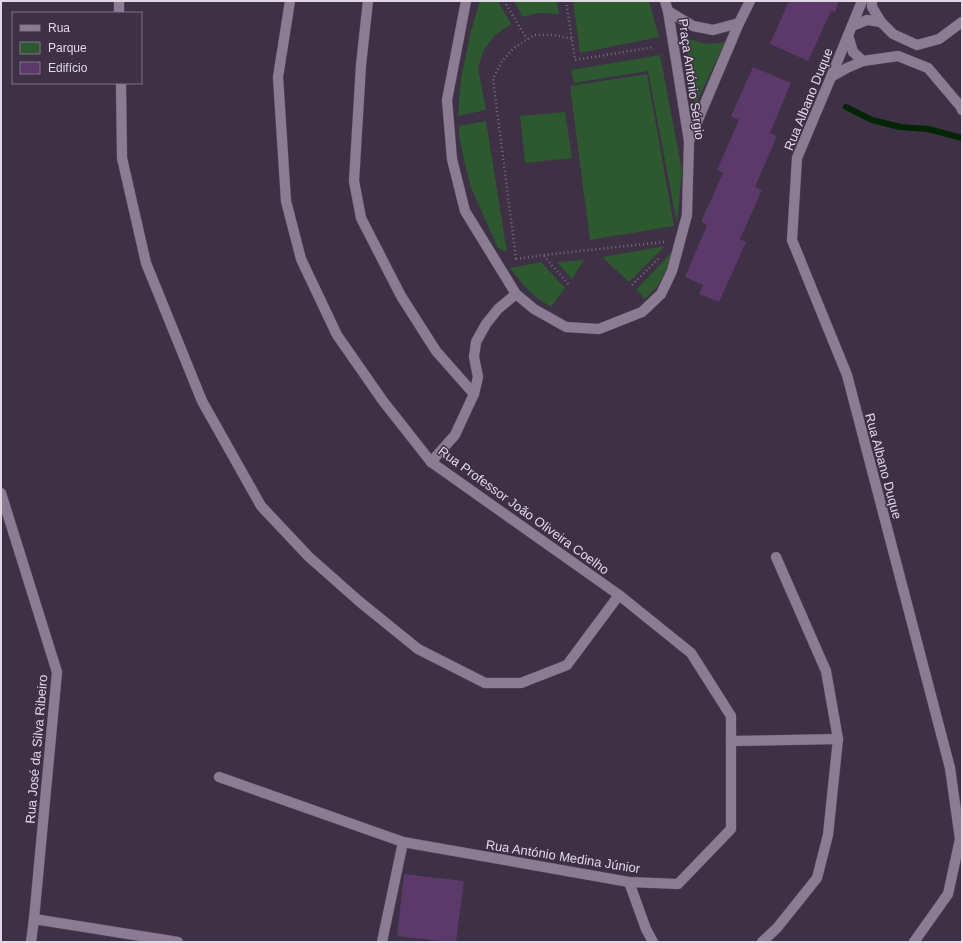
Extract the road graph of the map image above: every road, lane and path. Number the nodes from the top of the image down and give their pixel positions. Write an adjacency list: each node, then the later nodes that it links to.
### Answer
1 (119, 1): 12 (street)
2 (290, 1): 34 (street, Rua Professor João Oliveira Coelho)
3 (368, 1): 33 (street)
4 (466, 1): 32 (street, Praça António Sérgio)
5 (504, 1): 17 (path)
6 (566, 1): 18 (path)
7 (665, 1): 11 (street, Praça António Sérgio)
8 (750, 1): 15 (street)
9 (862, 1): 16 (street, Rua Albano Duque)
10 (872, 1): 13 (street)
11 (668, 11): 15 (street, Praça António Sérgio); 24 (street, Praça António Sérgio)
12 (120, 12)
13 (880, 22): 14 (street); 16 (street)
14 (962, 22)
15 (739, 23): 24 (street)
16 (850, 31): 20 (street); 21 (street, Rua Albano Duque)
17 (527, 39): 18 (path); 28 (path)
18 (572, 39): 19 (path)
19 (654, 47)
20 (863, 61): 21 (street); 23 (street)
21 (831, 77): 49 (street, Rua Albano Duque)
22 (121, 84): 37 (street)
23 (962, 110)
24 (689, 141): 32 (street, Praça António Sérgio)
25 (667, 242): 26 (path)
26 (543, 255): 28 (path); 31 (path)
27 (659, 258): 30 (path)
28 (516, 259): 29 (path)
29 (509, 260)
30 (632, 285)
31 (570, 286)
32 (516, 294): 33 (street)
33 (474, 394): 34 (street)
34 (431, 462): 37 (street, Rua Professor João Oliveira Coelho)
35 (1, 493): 43 (street, Rua José da Silva Ribeiro)
36 (776, 557): 38 (street)
37 (619, 595): 39 (street, Rua António Medina Júnior)
38 (838, 739): 39 (street); 48 (street)
39 (731, 741): 42 (street, Rua António Medina Júnior)
40 (219, 777): 41 (street, Rua António Medina Júnior)
41 (403, 842): 42 (street, Rua António Medina Júnior); 46 (street)
42 (630, 882): 47 (street)
43 (34, 919): 44 (street, Rua José da Silva Ribeiro); 45 (street)
44 (31, 942)
45 (178, 942)
46 (382, 942)
47 (654, 942)
48 (762, 942)
49 (914, 942)

